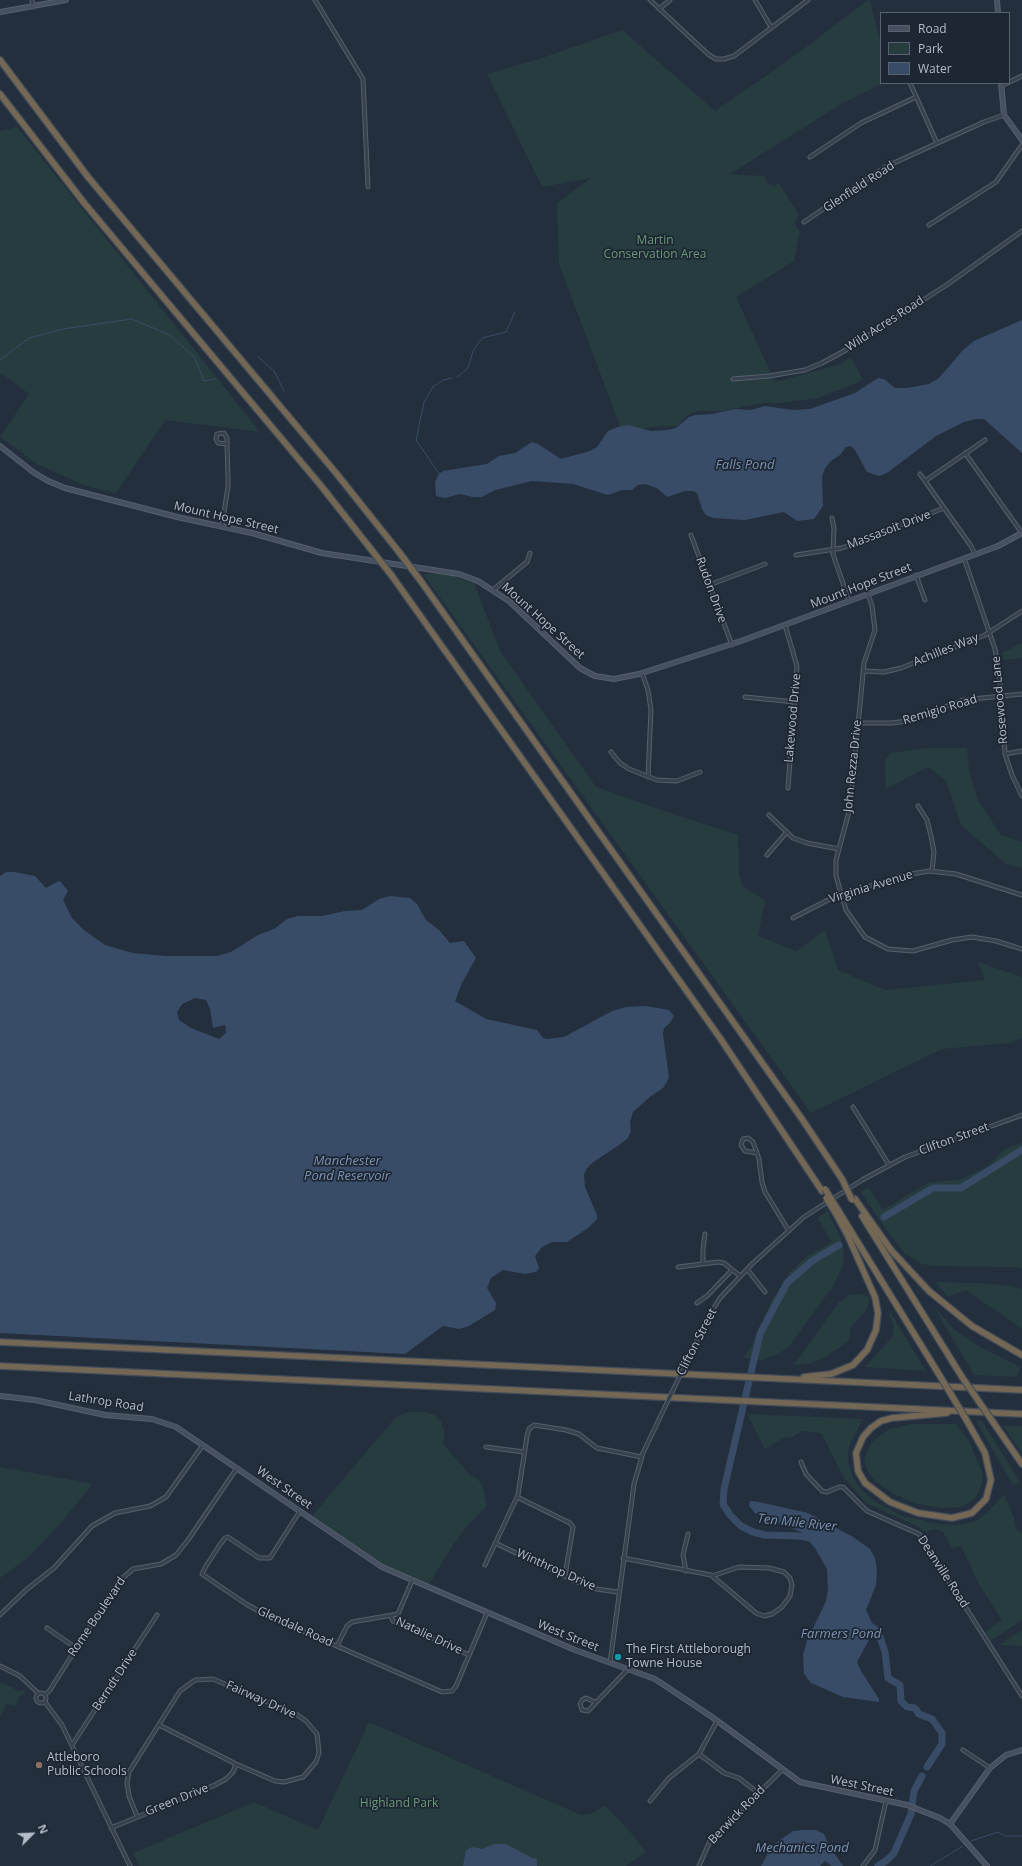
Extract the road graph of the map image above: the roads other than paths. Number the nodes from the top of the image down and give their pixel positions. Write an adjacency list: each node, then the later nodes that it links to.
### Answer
1 (32, 0): 9 (street)
2 (66, 0): 9 (street)
3 (315, 0): 26 (street)
4 (650, 0): 10 (street)
5 (670, 0): 10 (street)
6 (755, 0): 13 (street)
7 (808, 0): 13 (street)
8 (997, 0): 12 (street)
9 (33, 7): 11 (street)
10 (659, 9): 13 (street)
11 (0, 12)
12 (998, 12)
13 (771, 27)
14 (0, 60): 86 (highway, bridge)
15 (1022, 76): 16 (street)
16 (1010, 81)
17 (910, 84): 20 (street)
18 (1001, 85): 21 (street)
19 (0, 94): 87 (highway, bridge)
20 (916, 97): 23 (street); 25 (street)
21 (1004, 115): 22 (street); 23 (street, Glenfield Road)
22 (1022, 140)
23 (937, 143): 27 (street, Glenfield Road)
24 (1022, 145): 28 (street)
25 (810, 158)
26 (368, 187)
27 (804, 222)
28 (929, 225)
29 (1022, 231): 30 (street, Wild Acres Road)
30 (733, 379)
31 (984, 440): 34 (street)
32 (227, 444): 32 (street); 39 (street)
33 (0, 446): 39 (street, Mount Hope Street)
34 (965, 453): 36 (street); 40 (street)
35 (920, 474): 36 (street)
36 (925, 481): 37 (street)
37 (944, 508): 42 (street, Massasoit Drive); 44 (street)
38 (832, 518): 42 (street)
39 (222, 526): 50 (street, Mount Hope Street)
40 (1022, 533): 44 (street, Mount Hope Street)
41 (691, 535): 49 (street, Rudon Drive)
42 (833, 550): 45 (street, Massasoit Drive); 53 (street)
43 (530, 553): 50 (street)
44 (975, 554): 46 (street, Mount Hope Street)
45 (796, 555)
46 (964, 558): 48 (street, Mount Hope Street); 56 (street, Rosewood Lane)
47 (765, 564): 49 (street)
48 (916, 575): 51 (street, Mount Hope Street); 52 (street)
49 (709, 585): 57 (street, Rudon Drive)
50 (493, 590): 59 (street, Mount Hope Street)
51 (868, 594): 53 (street, Mount Hope Street); 58 (street, John Rezza Drive)
52 (925, 600)
53 (849, 601): 55 (street, Mount Hope Street)
54 (1022, 611): 56 (street, Achilles Way)
55 (785, 625): 57 (street, Mount Hope Street); 63 (street, Lakewood Drive)
56 (990, 632): 58 (street, Achilles Way); 61 (street, Rosewood Lane)
57 (732, 645): 59 (street, Mount Hope Street)
58 (863, 671): 64 (street, John Rezza Drive)
59 (642, 673): 69 (street)
60 (1022, 694): 61 (street, Remigio Road)
61 (1000, 696): 64 (street, Remigio Road); 67 (street, Rosewood Lane)
62 (745, 697): 63 (street)
63 (795, 702): 70 (street, Lakewood Drive)
64 (858, 723): 75 (street, John Rezza Drive)
65 (1022, 751): 67 (street)
66 (611, 752): 69 (street)
67 (1005, 754): 71 (street, Rosewood Lane)
68 (700, 772): 69 (street)
69 (648, 777)
70 (788, 788)
71 (1022, 796)
72 (918, 806): 77 (street)
73 (769, 815): 74 (street)
74 (786, 833): 75 (street); 76 (street)
75 (839, 849): 79 (street, John Rezza Drive)
76 (767, 855)
77 (932, 871): 78 (street, Virginia Avenue); 79 (street, Virginia Avenue)
78 (1022, 895)
79 (841, 896): 80 (street, Virginia Avenue); 81 (street, John Rezza Drive)
80 (793, 918)
81 (1022, 949)
82 (853, 1107): 85 (street)
83 (1022, 1115): 85 (street, Clifton Street)
84 (757, 1153): 84 (street); 88 (street)
85 (889, 1165): 88 (street, Clifton Street)
86 (854, 1200): 98 (highway); 110 (highway, bridge)
87 (836, 1211): 100 (highway); 103 (highway, bridge)
88 (789, 1230): 92 (street, Clifton Street)
89 (705, 1234): 90 (street)
90 (703, 1264): 91 (street); 93 (street)
91 (678, 1267)
92 (746, 1269): 94 (street, Clifton Street); 95 (street)
93 (732, 1270): 94 (street); 96 (street, Clifton Street)
94 (740, 1276): 108 (street, Clifton Street, bridge)
95 (765, 1292)
96 (697, 1303)
97 (0, 1342): 100 (highway)
98 (1022, 1355)
99 (0, 1366): 103 (highway)
100 (786, 1379): 101 (highway)
101 (1022, 1390)
102 (0, 1396): 105 (street, Lathrop Road)
103 (959, 1412): 104 (highway)
104 (1022, 1414)
105 (203, 1445): 111 (street, West Street); 125 (street)
106 (486, 1447): 107 (street)
107 (524, 1452): 108 (street); 112 (street)
108 (642, 1457): 116 (street, Clifton Street)
109 (801, 1462): 136 (street, Deanville Road)
110 (1022, 1464)
111 (237, 1468): 113 (street, West Street); 129 (street, Rome Boulevard)
112 (517, 1497): 115 (street); 119 (street)
113 (300, 1511): 121 (street, West Street); 128 (street, Glendale Road)
114 (688, 1534): 118 (street)
115 (495, 1543): 117 (street); 119 (street, Winthrop Drive)
116 (623, 1558): 118 (street); 122 (street, Clifton Street)
117 (485, 1565)
118 (686, 1571): 120 (street)
119 (565, 1576): 122 (street, Winthrop Drive)
120 (712, 1576): 120 (street)
121 (412, 1580): 123 (street, West Street); 126 (street)
122 (618, 1592): 131 (street, Clifton Street)
123 (487, 1613): 130 (street, Glendale Road); 131 (street, West Street)
124 (157, 1614): 141 (street, Berndt Drive)
125 (0, 1615)
126 (391, 1616): 128 (street); 130 (street, Natalie Drive)
127 (47, 1628): 129 (street)
128 (337, 1646): 130 (street, Glendale Road)
129 (76, 1648): 135 (street, Rome Boulevard)
130 (469, 1655)
131 (610, 1663): 133 (street, West Street)
132 (0, 1666): 134 (street)
133 (629, 1668): 138 (street); 139 (street, West Street)
134 (38, 1693): 135 (street); 137 (street)
135 (45, 1695): 137 (street)
136 (1022, 1696)
137 (44, 1702): 141 (street)
138 (595, 1702): 138 (street)
139 (717, 1721): 144 (street); 147 (street, West Street)
140 (160, 1725): 145 (street, Fairway Drive); 145 (street, Fairway Drive); 151 (street, Fairway Drive)
141 (72, 1745): 153 (street)
142 (963, 1750): 146 (street)
143 (1022, 1750): 146 (street)
144 (699, 1754): 148 (street); 149 (street)
145 (236, 1764): 151 (street, Green Drive)
146 (990, 1768): 152 (street)
147 (782, 1770): 148 (street, Berwick Road); 150 (street, West Street)
148 (758, 1793): 155 (street, Berwick Road)
149 (650, 1801)
150 (886, 1801): 152 (street, West Street); 156 (street)
151 (137, 1816): 153 (street, Green Drive)
152 (950, 1824): 157 (street, West Street)
153 (111, 1828): 154 (street)
154 (130, 1866)
155 (699, 1866)
156 (863, 1866)
157 (986, 1866)

